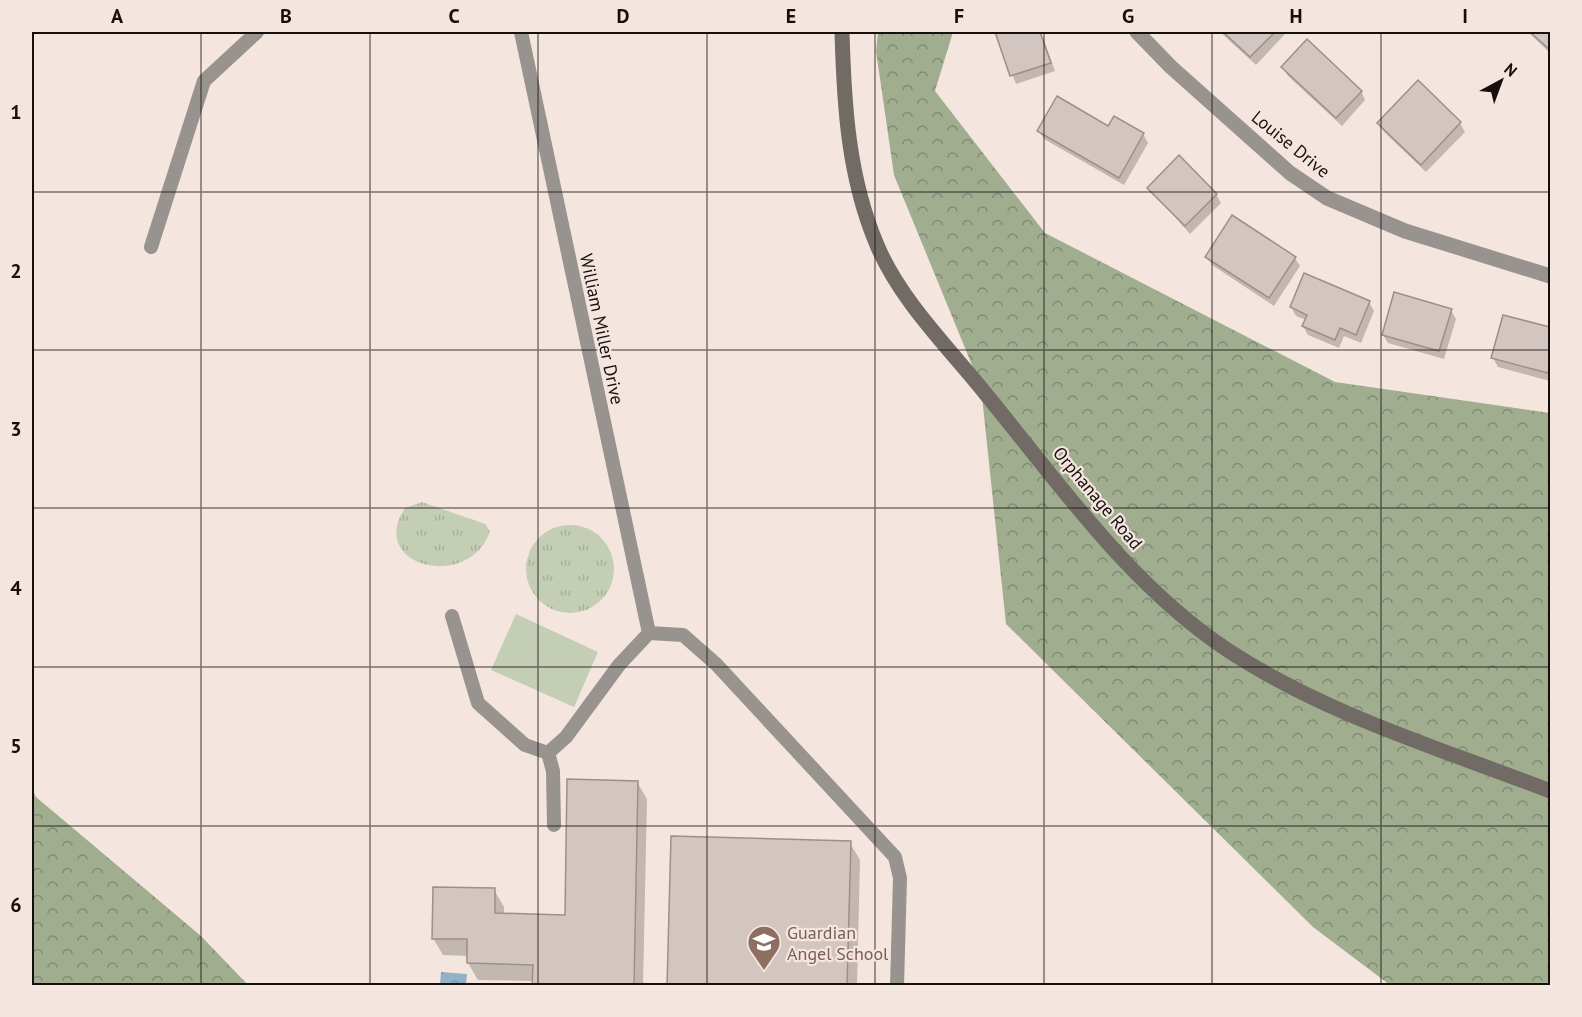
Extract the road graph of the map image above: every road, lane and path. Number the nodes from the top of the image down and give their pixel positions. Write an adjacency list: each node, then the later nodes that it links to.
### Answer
1 (257, 32): 5 (lane)
2 (521, 32): 8 (lane, William Miller Drive)
3 (842, 32): 10 (main road, Orphanage Road)
4 (1137, 32): 6 (street, Louise Drive)
5 (151, 247)
6 (1551, 276)
7 (452, 616): 9 (lane)
8 (649, 633): 9 (lane); 12 (lane)
9 (548, 753): 11 (lane)
10 (1551, 791)
11 (554, 825)
12 (897, 986)

